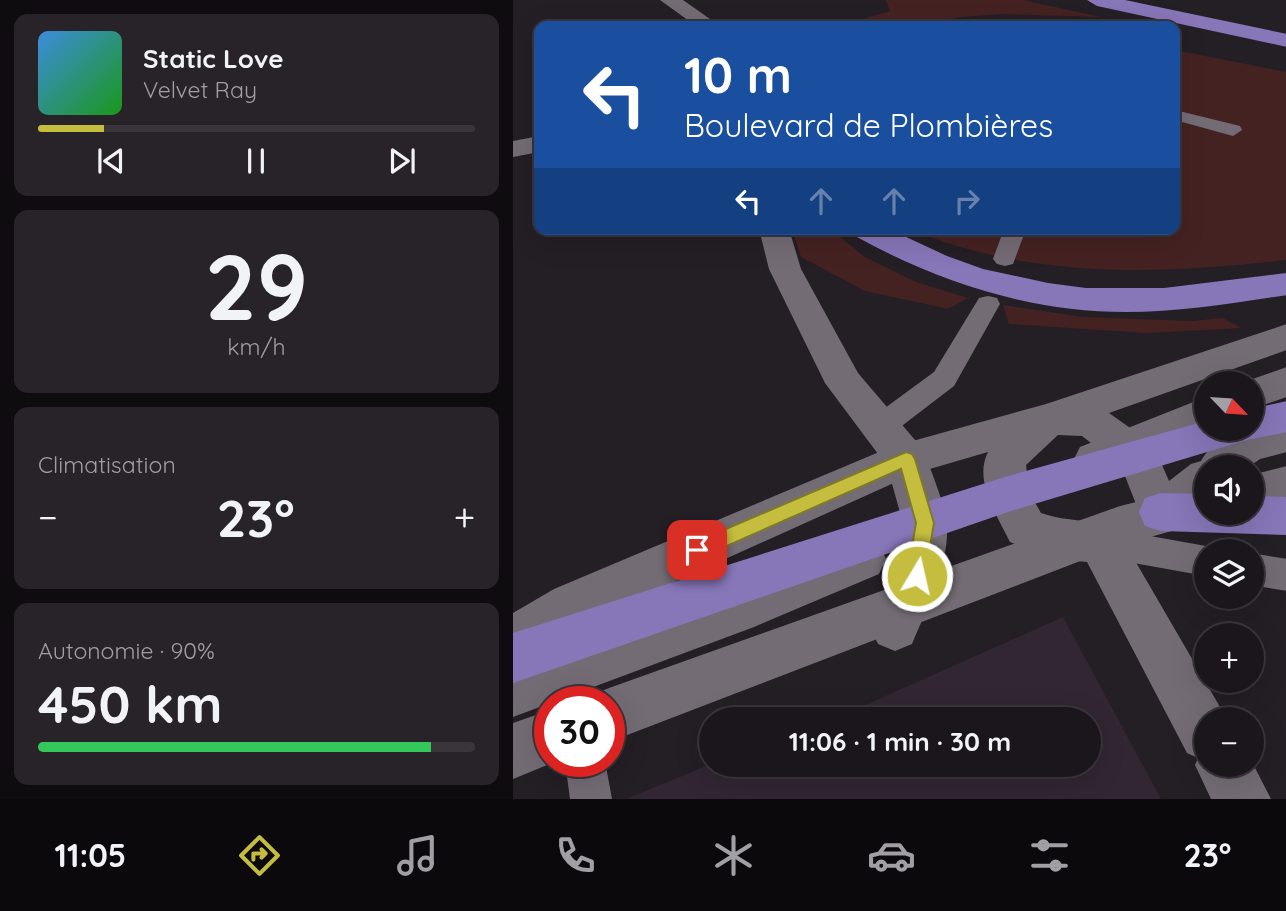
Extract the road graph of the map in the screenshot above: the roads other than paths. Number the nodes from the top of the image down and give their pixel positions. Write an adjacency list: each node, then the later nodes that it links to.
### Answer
1 (670, 0): 3 (street)
2 (1097, 0): 4 (highway)
3 (702, 21)
4 (1286, 41)
5 (1230, 51): 6 (highway)
6 (1286, 61)
7 (1180, 116): 8 (lane)
8 (1233, 130)
9 (534, 145): 10 (street)
10 (513, 149)
11 (776, 235): 26 (street)
12 (877, 235): 15 (highway)
13 (1013, 235): 14 (lane)
14 (1005, 259)
15 (1286, 284)
16 (988, 304): 26 (lane)
17 (1286, 336): 22 (street)
18 (1286, 381): 19 (street)
19 (1264, 390)
20 (1286, 416): 23 (highway)
21 (1194, 417): 42 (street)
22 (1049, 419): 26 (street); 28 (street); 31 (street)
23 (1264, 422)
24 (1286, 436): 27 (street)
25 (1194, 440): 28 (highway)
26 (893, 443): 34 (street); 40 (street)
27 (1235, 455)
28 (1138, 456): 31 (highway); 32 (street)
29 (1286, 484): 30 (street)
30 (1264, 490)
31 (1008, 494): 34 (highway); 35 (street)
32 (1184, 508): 33 (highway); 35 (street); 43 (street)
33 (1286, 516)
34 (925, 523): 39 (street); 41 (highway)
35 (1100, 542): 36 (lane); 39 (street); 44 (street)
36 (1194, 559)
37 (1264, 571): 38 (lane)
38 (1286, 575)
39 (895, 627): 45 (street)
40 (513, 641)
41 (513, 658)
42 (513, 691)
43 (625, 709)
44 (1194, 712)
45 (625, 730)
46 (534, 743): 47 (street)
47 (513, 751)
48 (534, 766): 49 (street)
49 (513, 774)
50 (588, 777): 52 (lane)
51 (1230, 777): 53 (street)
52 (591, 799)
53 (1242, 799)

